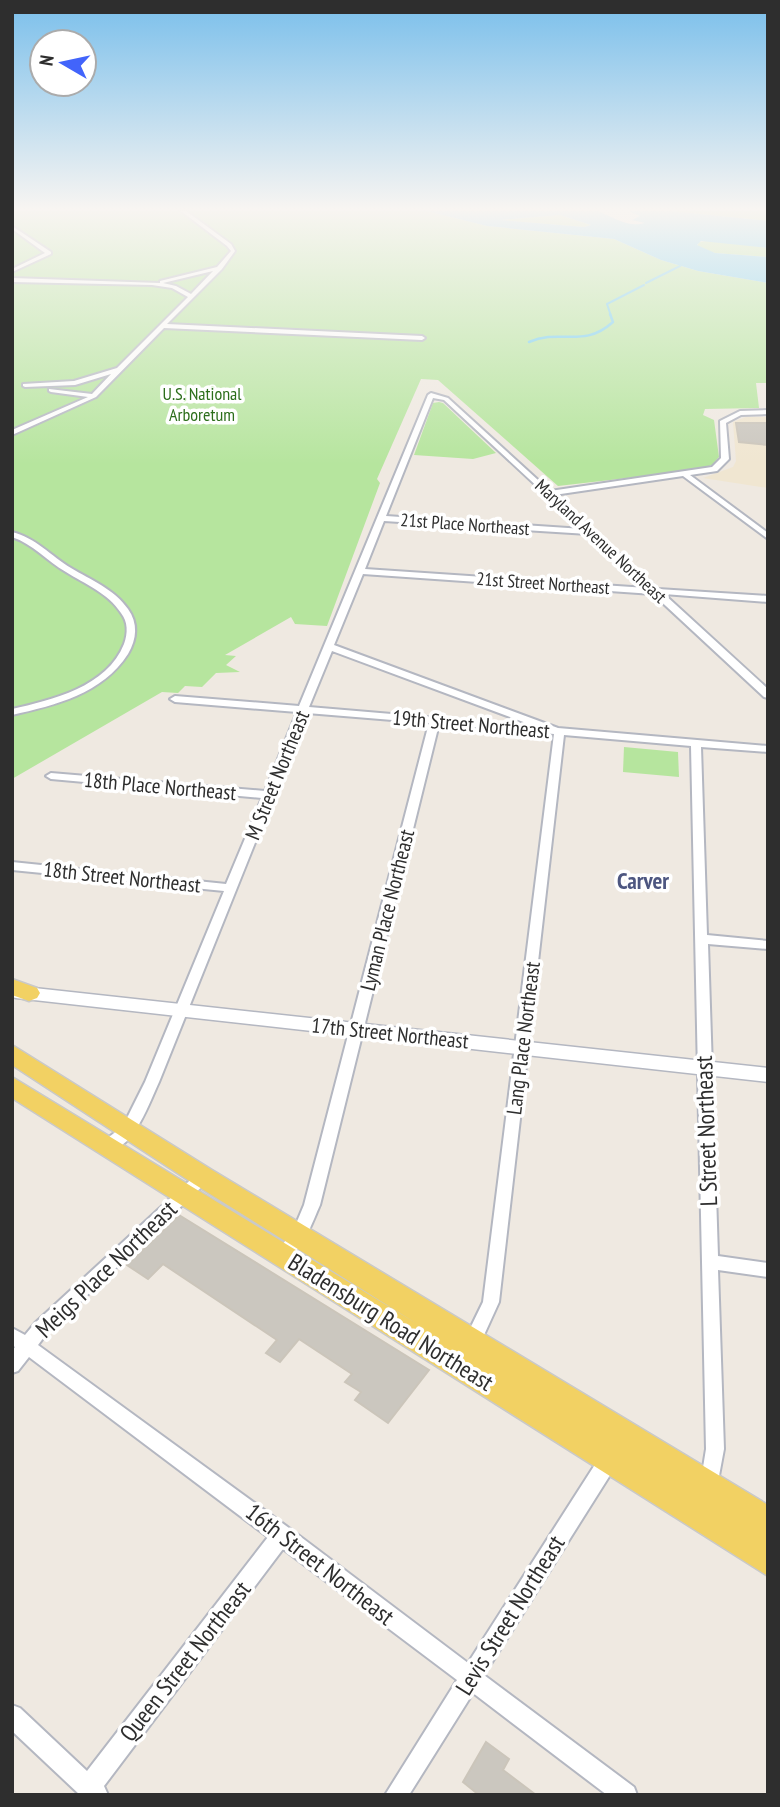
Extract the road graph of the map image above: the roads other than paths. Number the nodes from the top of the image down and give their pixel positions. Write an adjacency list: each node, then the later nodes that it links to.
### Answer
1 (189, 295): 2 (street)
2 (192, 297): 3 (street)
3 (171, 318): 4 (street); 5 (street)
4 (164, 326): 5 (street); 6 (street)
5 (192, 327): 6 (street)
6 (156, 333): 7 (street)
7 (124, 367): 9 (street); 11 (street)
8 (15, 385): 9 (street)
9 (25, 385): 11 (street)
10 (431, 395): 15 (street, Maryland Avenue Northeast); 16 (street, M Street Northeast)
11 (94, 396): 13 (street)
12 (768, 412): 14 (street)
13 (12, 433)
14 (686, 475): 15 (street); 19 (street)
15 (549, 493): 17 (street, Maryland Avenue Northeast)
16 (381, 518): 17 (street, 21st Place Northeast); 20 (street, M Street Northeast)
17 (591, 532): 21 (street, Maryland Avenue Northeast)
18 (12, 534): 27 (street)
19 (768, 537)
20 (360, 571): 21 (street, 21st Street Northeast); 23 (street, M Street Northeast)
21 (655, 591): 22 (street, 21st Street Northeast); 24 (street, Maryland Avenue Northeast)
22 (768, 599)
23 (330, 647): 26 (street, M Street Northeast); 29 (street)
24 (768, 695)
25 (175, 699): 26 (street, 19th Street Northeast)
26 (304, 710): 28 (street, 19th Street Northeast); 33 (street, M Street Northeast)
27 (12, 712)
28 (435, 721): 29 (street, 19th Street Northeast); 40 (street, Lyman Place Northeast)
29 (559, 732): 30 (street, 19th Street Northeast); 41 (street, Lang Place Northeast)
30 (696, 743): 31 (street, 19th Street Northeast); 36 (street, L Street Northeast)
31 (768, 749)
32 (51, 776): 33 (street, 18th Place Northeast)
33 (269, 795): 35 (street, M Street Northeast)
34 (12, 866): 35 (street, 18th Street Northeast)
35 (231, 888): 39 (street, M Street Northeast)
36 (701, 939): 37 (street); 43 (street, L Street Northeast)
37 (768, 945)
38 (18, 990): 39 (main road, 17th Street Northeast)
39 (182, 1009): 40 (main road, 17th Street Northeast); 46 (street, M Street Northeast)
40 (357, 1029): 41 (main road, 17th Street Northeast); 48 (street, Lyman Place Northeast)
41 (521, 1048): 43 (main road, 17th Street Northeast); 52 (street, Lang Place Northeast)
42 (12, 1053): 46 (main road, Bladensburg Road Northeast)
43 (705, 1068): 44 (main road, 17th Street Northeast); 49 (street, L Street Northeast)
44 (768, 1075)
45 (12, 1086): 46 (main road, Bladensburg Road Northeast)
46 (119, 1137): 47 (main road, Bladensburg Road Northeast)
47 (193, 1185): 48 (main road, Bladensburg Road Northeast); 51 (street, Meigs Place Northeast)
48 (291, 1245): 52 (main road, Bladensburg Road Northeast); 54 (main road, Bladensburg Road Northeast)
49 (710, 1262): 50 (street); 55 (street, L Street Northeast)
50 (768, 1270)
51 (20, 1341): 53 (street, Meigs Place Northeast); 57 (street, 16th Street Northeast)
52 (473, 1341): 54 (main road, Bladensburg Road Northeast)
53 (12, 1365)
54 (617, 1448): 55 (main road, Bladensburg Road Northeast); 59 (street, Levis Street Northeast)
55 (703, 1502): 56 (main road, Bladensburg Road Northeast); 58 (main road, Bladensburg Road Northeast)
56 (768, 1524)
57 (282, 1535): 59 (street, 16th Street Northeast); 61 (street, Queen Street Northeast)
58 (768, 1559)
59 (470, 1678): 62 (street, Levis Street Northeast); 63 (street, 16th Street Northeast)
60 (12, 1716): 61 (street)
61 (93, 1791)
62 (396, 1795)
63 (626, 1795)

